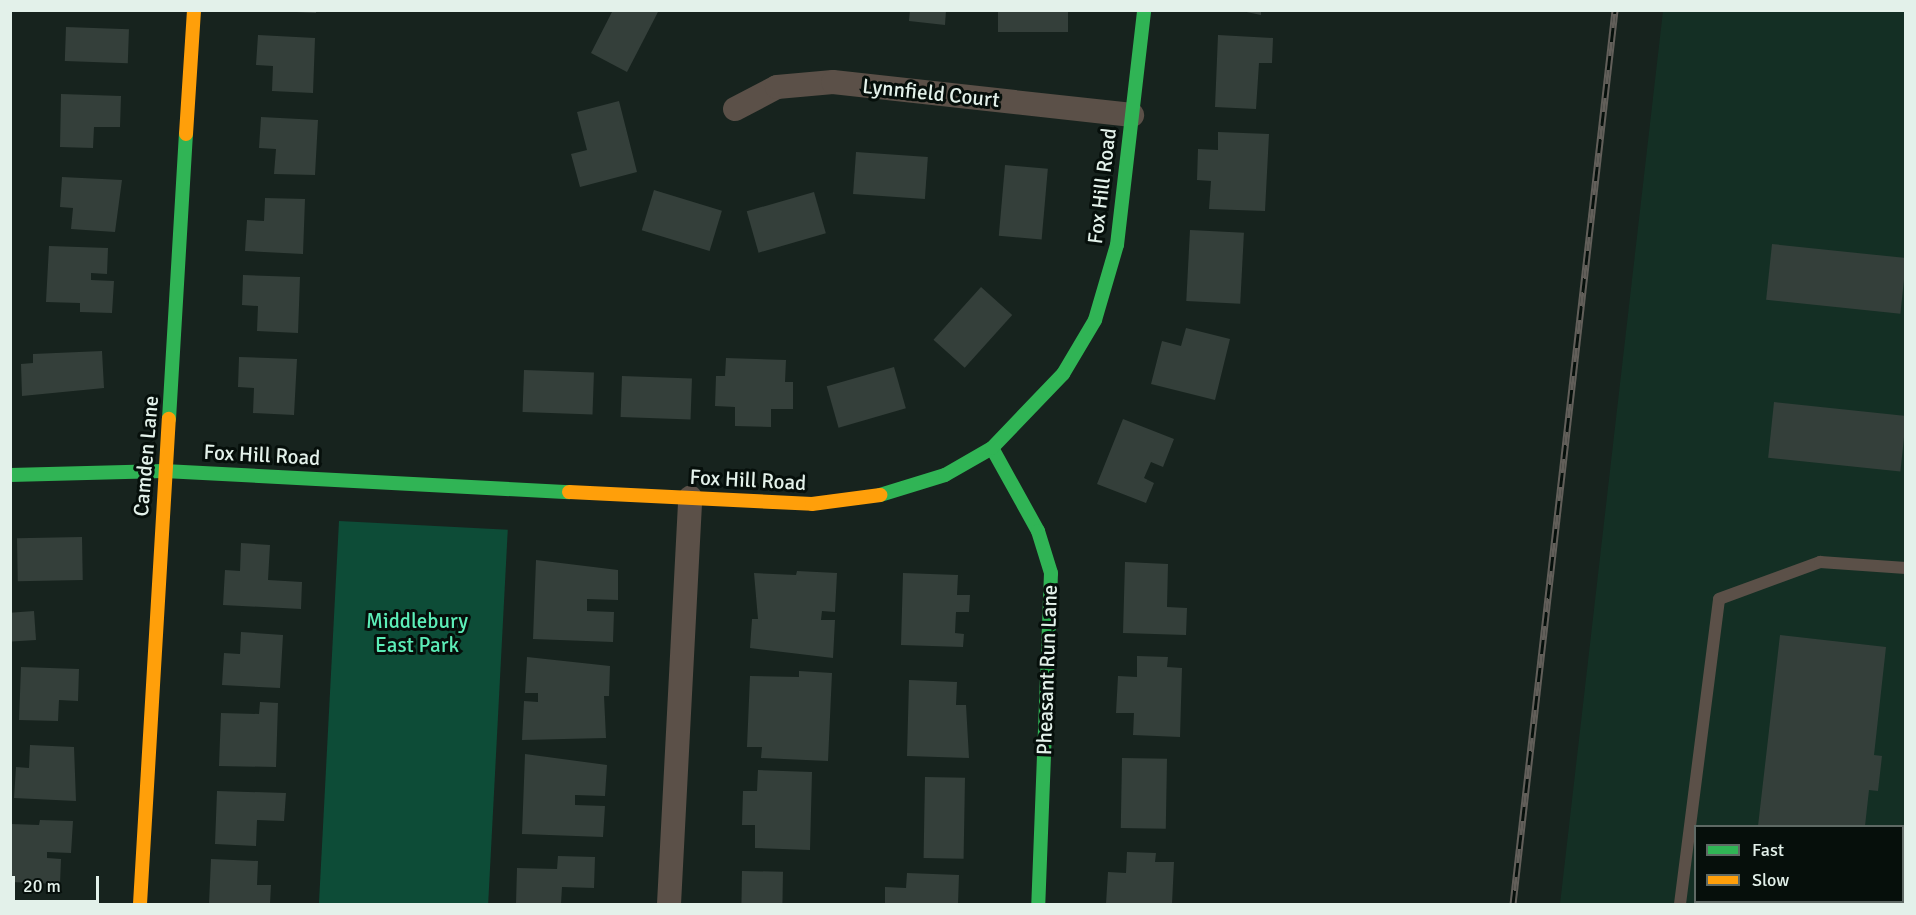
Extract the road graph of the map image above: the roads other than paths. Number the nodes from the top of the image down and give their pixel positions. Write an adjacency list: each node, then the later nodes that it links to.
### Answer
1 (194, 10): 6 (street, Camden Lane)
2 (1144, 10): 4 (street, Fox Hill Road)
3 (735, 109): 4 (street, Lynnfield Court)
4 (1132, 115): 5 (street, Fox Hill Road)
5 (992, 448): 8 (street, Fox Hill Road); 12 (street, Pheasant Run Lane)
6 (164, 471): 7 (street, Fox Hill Road); 8 (street, Fox Hill Road); 10 (street, Camden Lane)
7 (10, 475)
8 (690, 498): 11 (street)
9 (1905, 568): 13 (lane)
10 (140, 904)
11 (669, 904)
12 (1038, 904)
13 (1680, 904)

